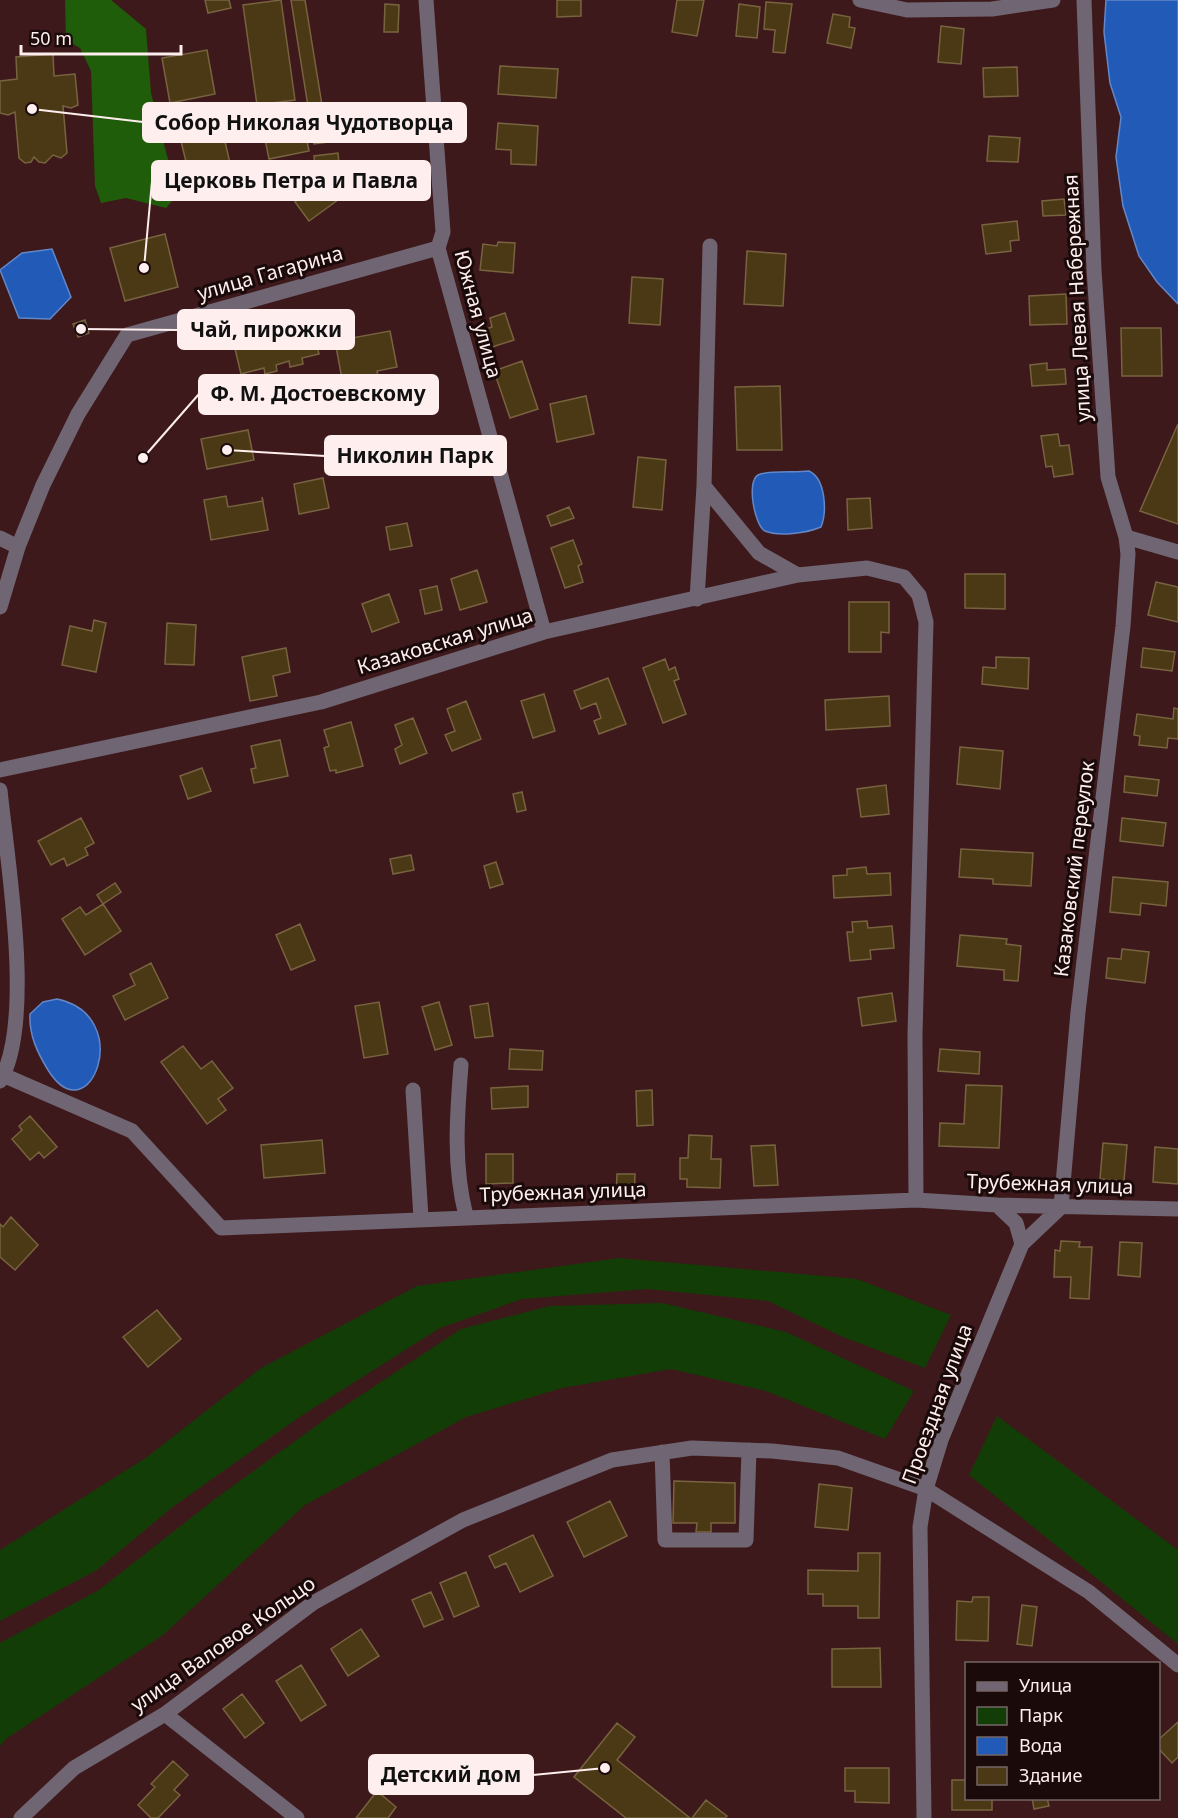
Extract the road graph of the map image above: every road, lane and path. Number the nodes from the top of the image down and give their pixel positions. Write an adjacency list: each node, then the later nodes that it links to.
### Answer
1 (426, 0): 6 (street, Южная улица)
2 (860, 0): 3 (street)
3 (1053, 0)
4 (1084, 0): 8 (street, улица Левая Набережная)
5 (710, 246): 7 (street)
6 (438, 248): 10 (street, улица Гагарина); 15 (street, Южная улица)
7 (704, 486): 12 (street); 13 (street)
8 (1126, 537): 11 (street); 23 (street, Казаковский переулок)
9 (0, 538): 10 (street)
10 (18, 547): 14 (street, улица Гагарина)
11 (1178, 552)
12 (798, 575): 13 (street, Казаковская улица); 21 (street, Казаковская улица)
13 (697, 599): 15 (street, Казаковская улица)
14 (0, 607)
15 (544, 632): 16 (street, Казаковская улица)
16 (0, 770)
17 (0, 790): 19 (street)
18 (461, 1065): 25 (street)
19 (2, 1078): 26 (street, Трубежная улица)
20 (413, 1090): 26 (street)
21 (916, 1200): 22 (street, Трубежная улица); 25 (street, Трубежная улица)
22 (997, 1205): 23 (street, Трубежная улица); 27 (street)
23 (1061, 1207): 24 (street, Трубежная улица); 27 (street, Проездная улица)
24 (1178, 1209)
25 (466, 1216): 26 (street, Трубежная улица)
26 (421, 1218)
27 (1022, 1244): 30 (street, Проездная улица)
28 (749, 1450): 29 (street, улица Валовое Кольцо); 29 (street); 30 (street, улица Валовое Кольцо)
29 (662, 1452): 32 (street, улица Валовое Кольцо)
30 (926, 1489): 31 (street, улица Валовое Кольцо); 35 (street, Проездная улица)
31 (1178, 1665)
32 (165, 1714): 33 (street, улица Валовое Кольцо); 34 (street)
33 (21, 1818)
34 (297, 1818)
35 (924, 1818)

